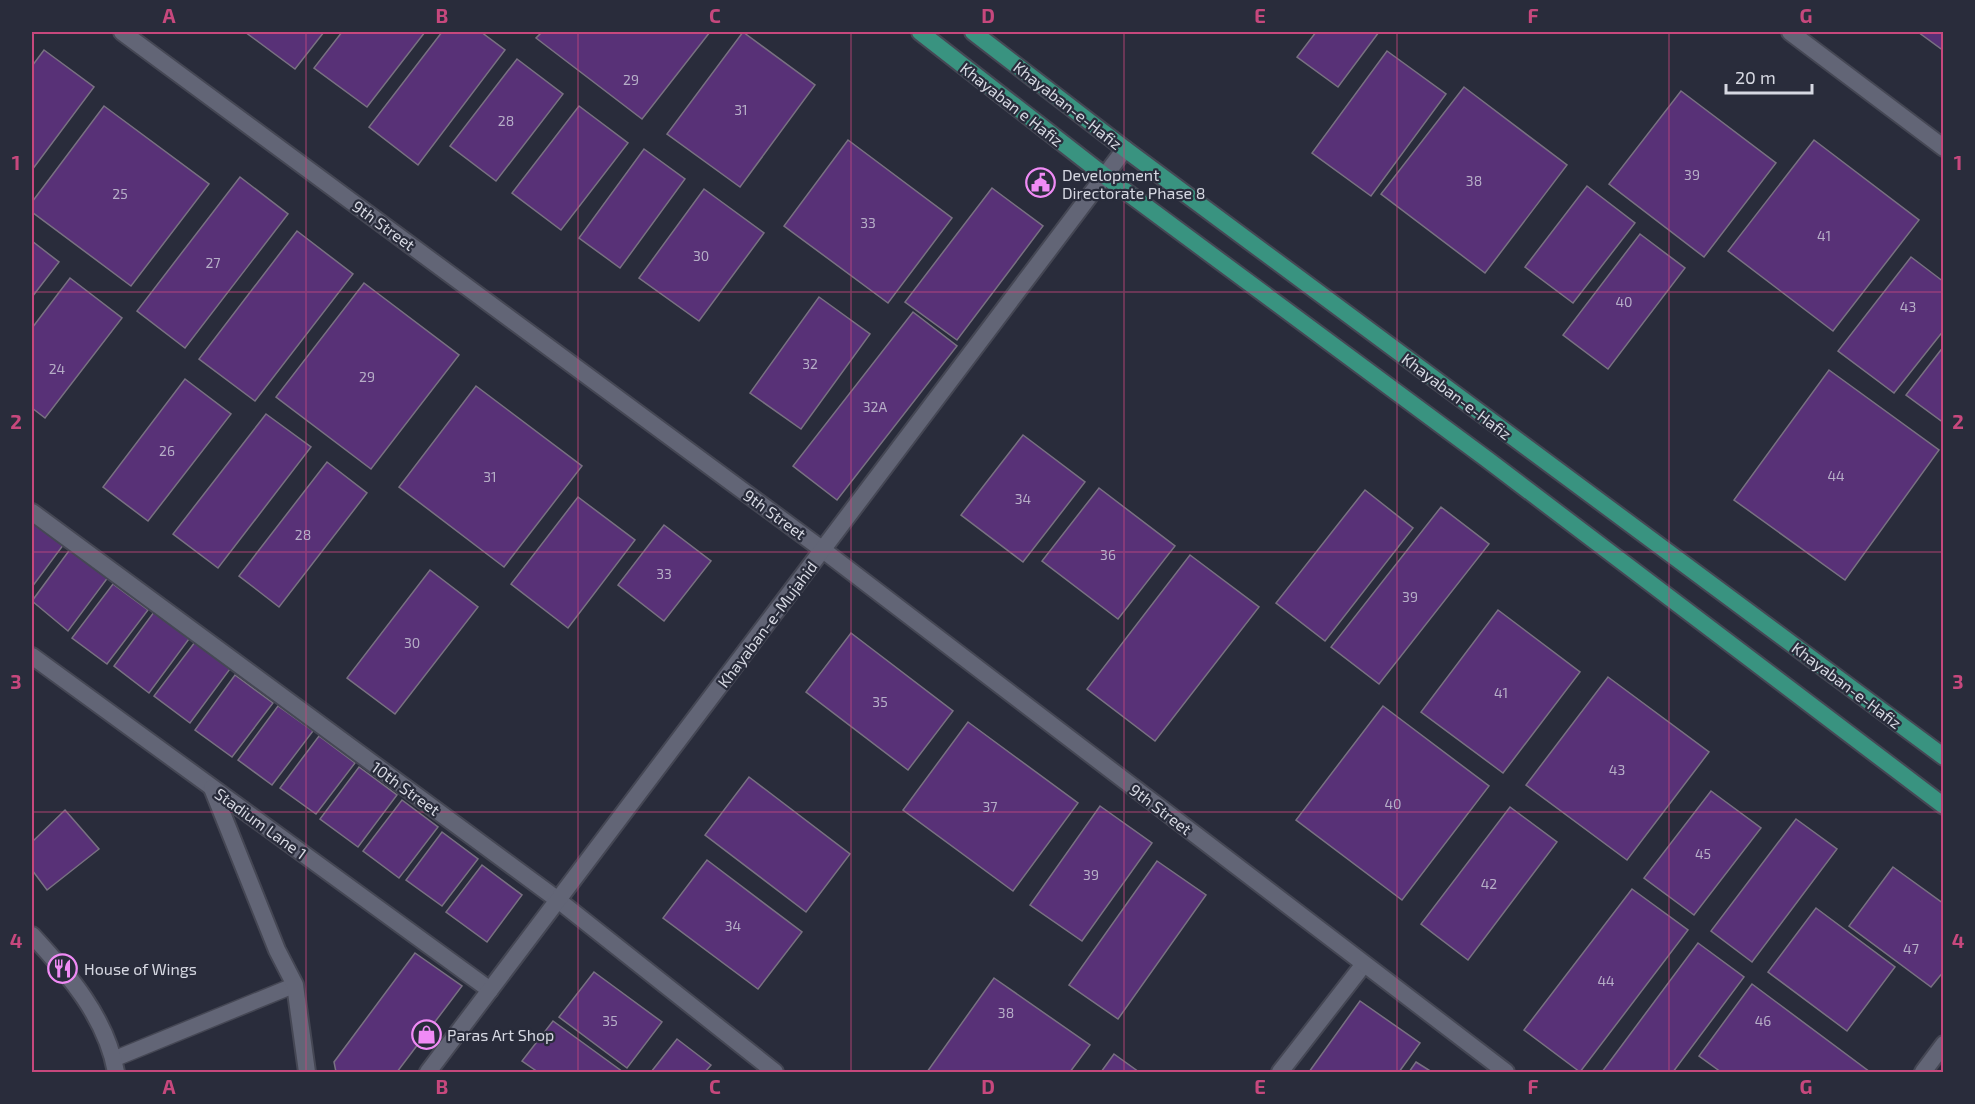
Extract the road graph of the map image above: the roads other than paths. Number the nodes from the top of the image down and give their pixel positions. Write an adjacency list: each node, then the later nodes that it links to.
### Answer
1 (122, 32): 9 (street, 9th Street)
2 (920, 32): 7 (main road, Khayaban e Hafiz)
3 (973, 32): 6 (main road, Khayaban-e-Hafiz)
4 (1790, 32): 5 (street)
5 (1944, 148)
6 (1125, 149): 7 (street, Khayaban-e-Mujahid); 11 (main road, Khayaban-e-Hafiz)
7 (1105, 176): 9 (street, Khayaban-e-Mujahid); 13 (main road, Khayaban-e-Hafiz)
8 (32, 512): 14 (street, 10th Street)
9 (823, 550): 14 (street, Khayaban-e-Mujahid); 16 (street, 9th Street)
10 (32, 656): 12 (street, Stadium Lane 1)
11 (1944, 757)
12 (212, 788): 17 (street); 18 (street, Stadium Lane 1)
13 (1944, 806)
14 (558, 900): 18 (street, Khayaban-e-Mujahid); 23 (street, 10th Street)
15 (32, 935): 20 (street)
16 (1364, 963): 24 (street); 25 (street, 9th Street)
17 (295, 984): 20 (lane); 21 (street)
18 (490, 990): 22 (street, Khayaban-e-Mujahid)
19 (1944, 1044): 26 (street)
20 (115, 1066)
21 (307, 1072)
22 (428, 1072)
23 (775, 1072)
24 (1281, 1072)
25 (1506, 1072)
26 (1923, 1072)

